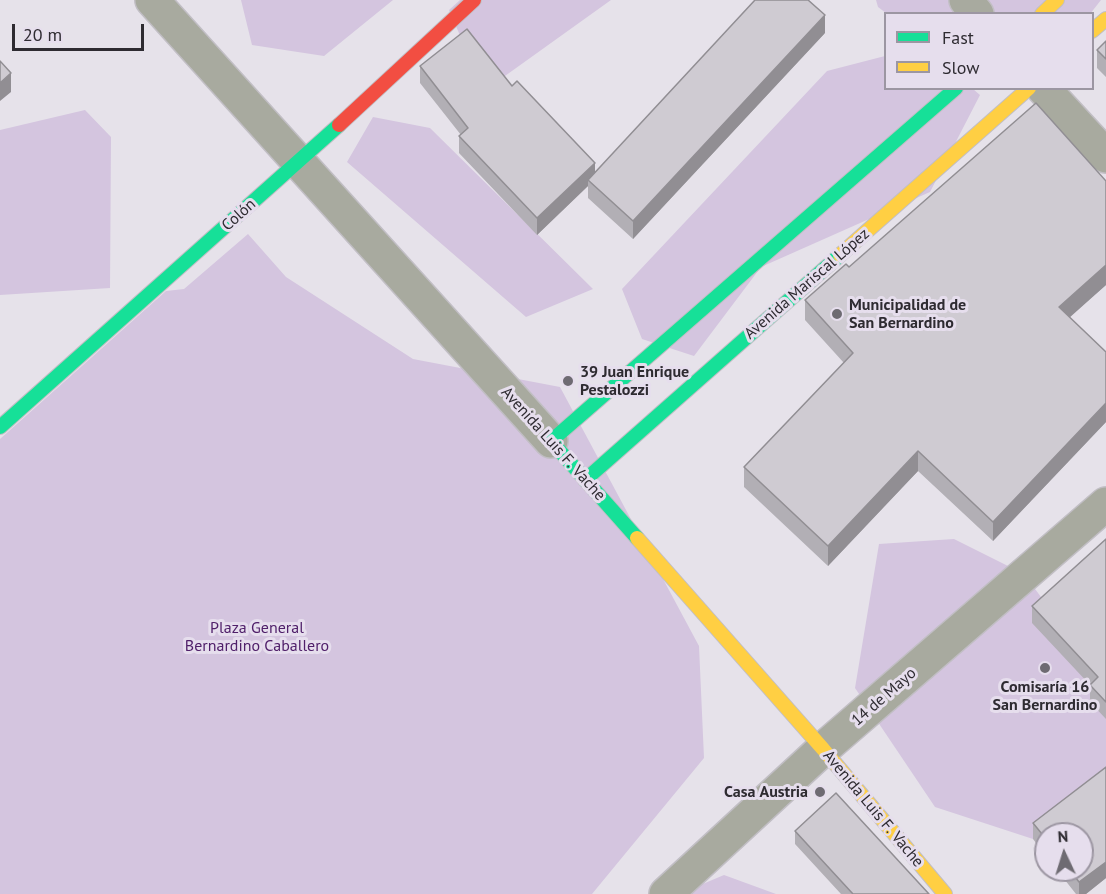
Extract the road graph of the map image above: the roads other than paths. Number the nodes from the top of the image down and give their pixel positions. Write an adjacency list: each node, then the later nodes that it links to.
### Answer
1 (152, 0): 13 (street, Avenida Luis F. Vache)
2 (474, 0): 13 (street, Colón)
3 (966, 0): 5 (street)
4 (1057, 0): 6 (street)
5 (975, 12)
6 (1044, 12)
7 (1106, 19): 8 (street)
8 (1094, 30)
9 (955, 90): 15 (street)
10 (1027, 90): 16 (street, Avenida Mariscal López)
11 (1045, 90): 12 (street)
12 (1106, 156)
13 (300, 161): 14 (street, Colón); 15 (street, Avenida Luis F. Vache)
14 (0, 427)
15 (551, 441): 16 (street, Avenida Luis F. Vache)
16 (585, 480): 18 (street, Avenida Luis F. Vache)
17 (1106, 504): 18 (street, 14 de Mayo)
18 (824, 749): 19 (street, 14 de Mayo); 20 (street, Avenida Luis F. Vache)
19 (666, 894)
20 (945, 894)

